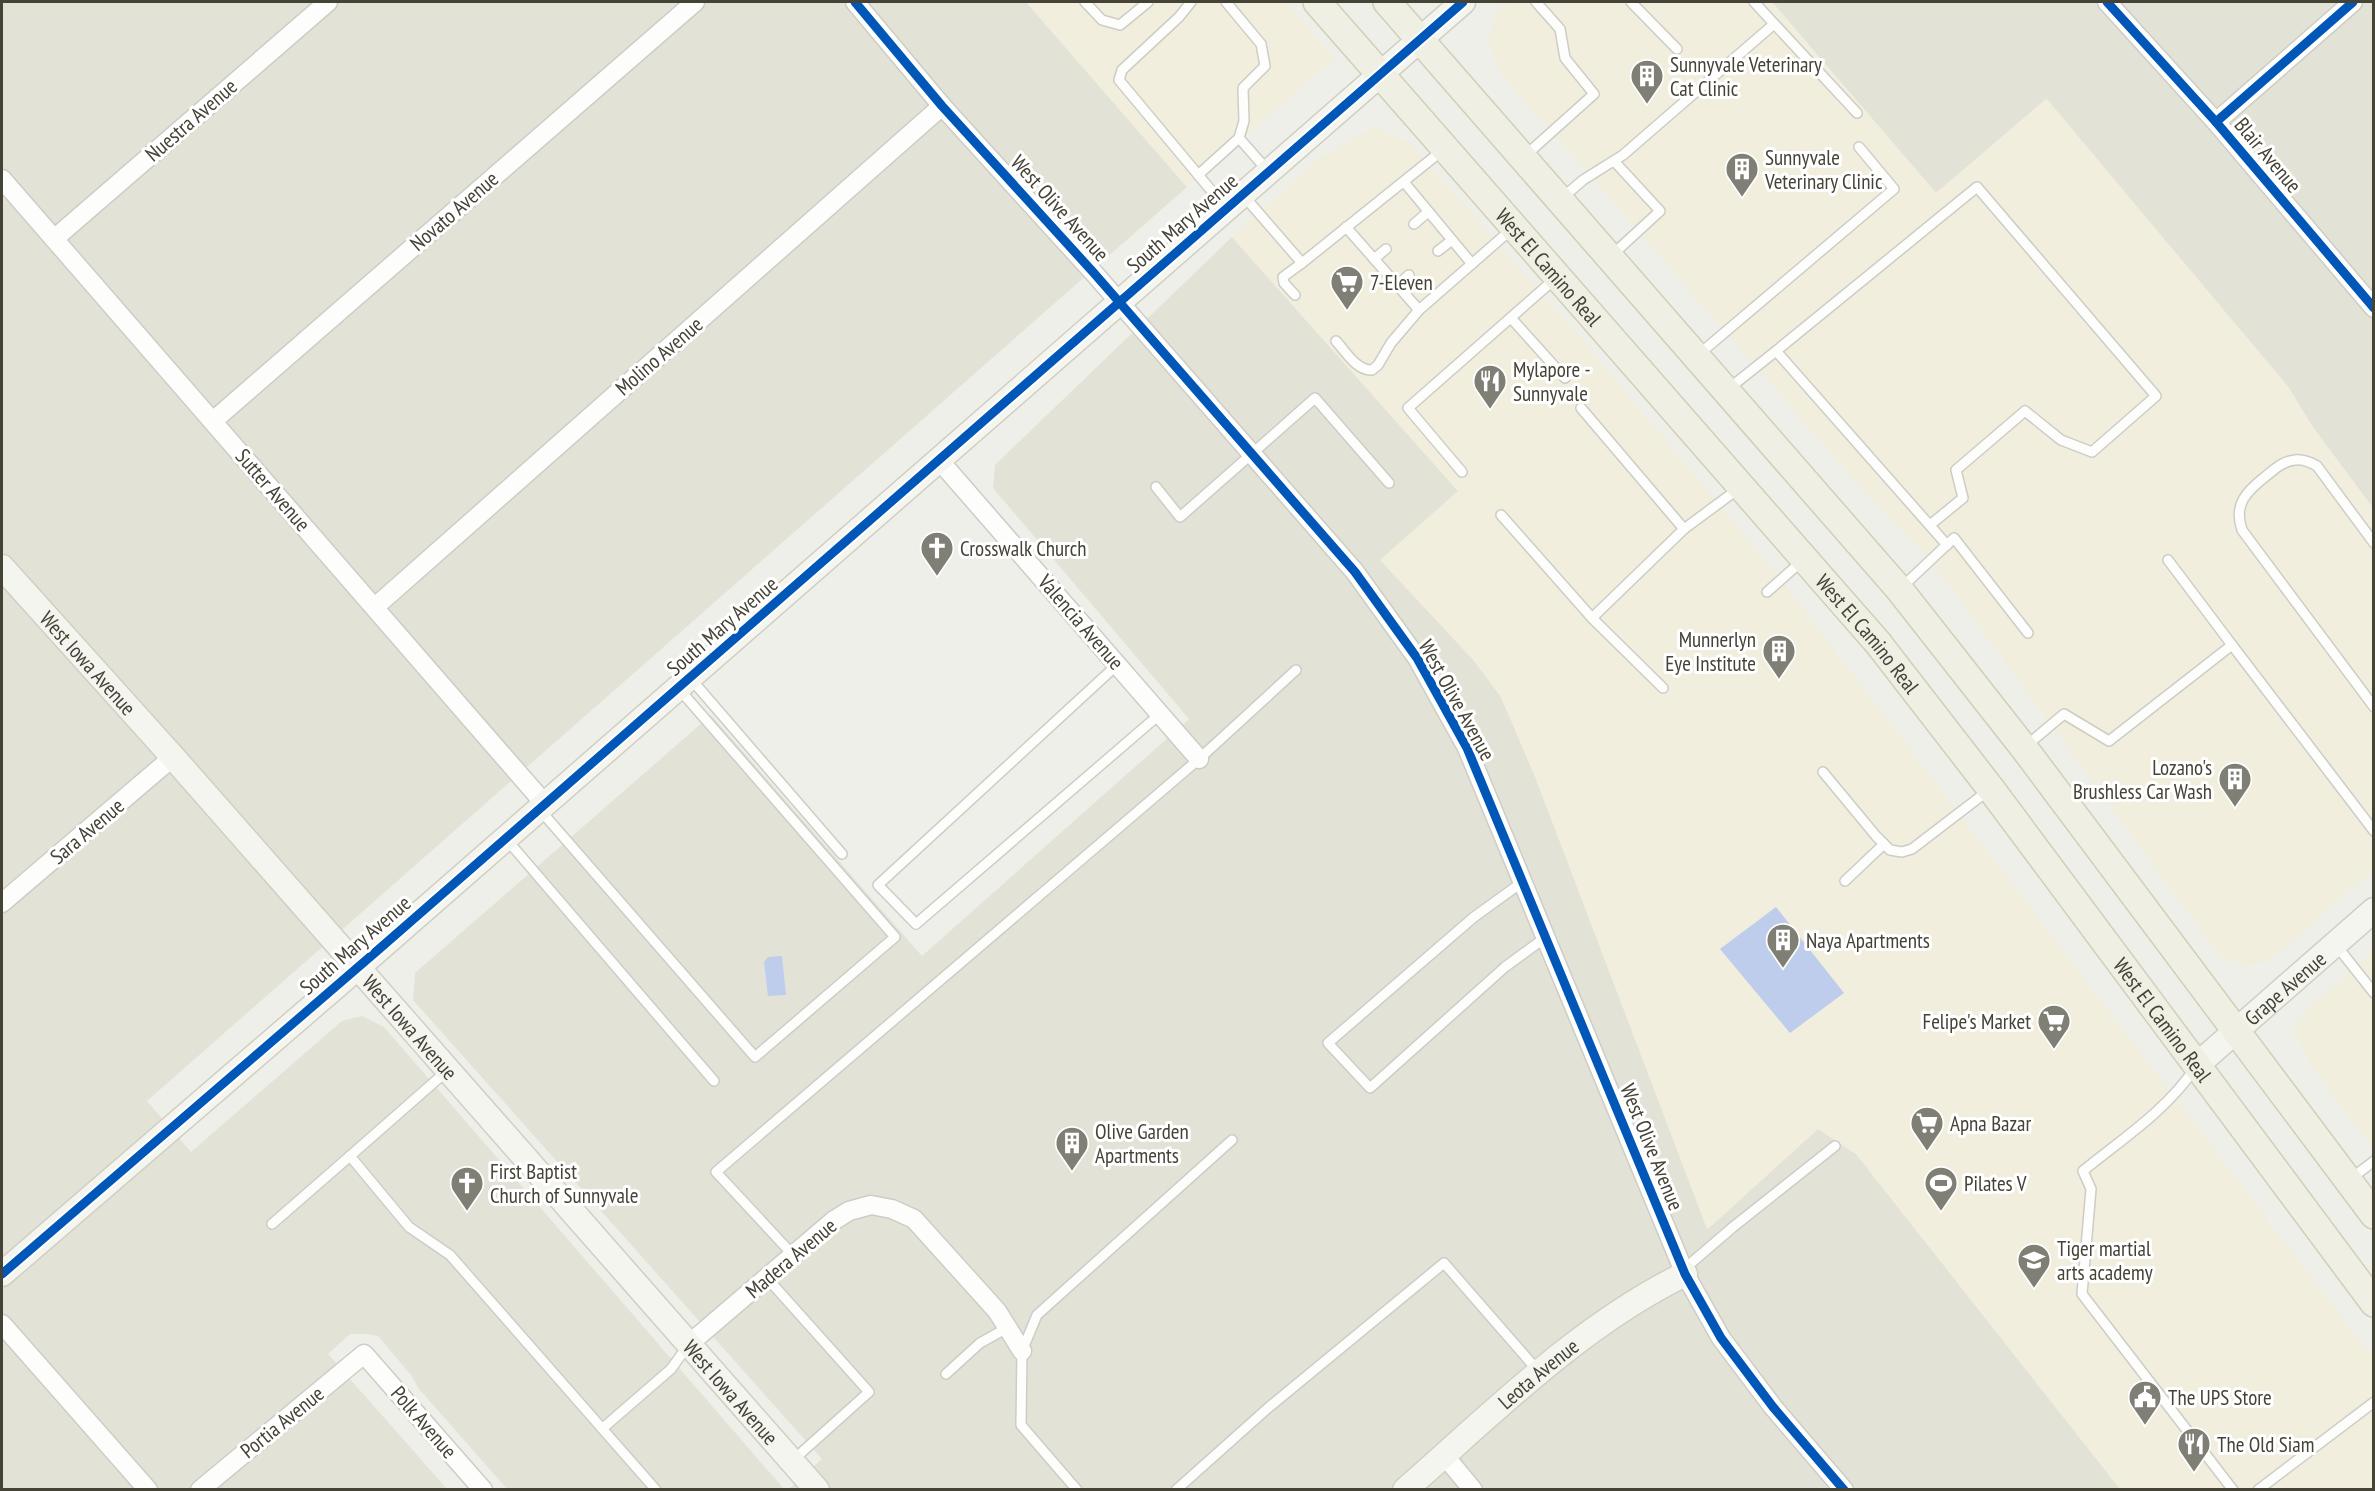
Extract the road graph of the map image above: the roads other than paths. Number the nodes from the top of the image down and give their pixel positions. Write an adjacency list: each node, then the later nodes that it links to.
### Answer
1 (328, 2): 38 (street, Nuestra Avenue)
2 (695, 2): 60 (street, Novato Avenue)
3 (855, 2): 20 (street, West Olive Avenue)
4 (1085, 2): 5 (lane)
5 (1148, 2)
6 (1191, 2): 29 (lane)
7 (1226, 2): 23 (lane)
8 (1317, 2): 19 (main road, West El Camino Real)
9 (1387, 2): 17 (main road)
10 (1463, 2): 17 (main road, South Mary Avenue)
11 (1536, 2): 26 (lane)
12 (1631, 2): 18 (lane)
13 (1754, 2): 16 (lane)
14 (2107, 2): 22 (street, Blair Avenue)
15 (2353, 2): 22 (street)
16 (1774, 24): 21 (lane); 27 (lane)
17 (1419, 40): 19 (main road, South Mary Avenue); 26 (main road)
18 (1677, 49)
19 (1380, 73): 25 (main road, West El Camino Real); 28 (main road, South Mary Avenue)
20 (942, 106): 50 (street, West Olive Avenue); 77 (street, Molino Avenue)
21 (1857, 113)
22 (2216, 122): 51 (street, Blair Avenue)
23 (1239, 138): 28 (lane); 29 (lane)
24 (1858, 147): 56 (lane)
25 (1445, 148): 31 (lane); 36 (main road, West El Camino Real)
26 (1523, 158): 32 (main road)
27 (1614, 161): 32 (lane); 42 (lane)
28 (1268, 171): 33 (main road, South Mary Avenue)
29 (1198, 175): 33 (lane)
30 (2, 179): 38 (street, Sutter Avenue)
31 (1404, 182): 34 (lane); 37 (lane)
32 (1559, 200): 42 (main road)
33 (1234, 202): 44 (lane); 50 (main road, South Mary Avenue)
34 (1428, 212): 35 (lane); 39 (lane)
35 (1414, 224)
36 (1515, 226): 45 (lane); 47 (main road, West El Camino Real)
37 (1346, 227): 43 (lane); 44 (lane)
38 (54, 239): 60 (street, Sutter Avenue)
39 (1452, 240): 41 (lane); 45 (lane)
40 (1386, 249): 43 (lane)
41 (1438, 251)
42 (1610, 257): 56 (main road)
43 (1374, 260): 48 (lane)
44 (1302, 263): 49 (lane)
45 (1472, 264): 52 (lane)
46 (1409, 275): 48 (lane)
47 (1558, 276): 53 (lane); 65 (main road, West El Camino Real)
48 (1397, 285): 52 (lane)
49 (1295, 295)
50 (1120, 302): 61 (street, West Olive Avenue); 62 (main road, South Mary Avenue)
51 (2373, 308)
52 (1419, 310): 54 (lane)
53 (1511, 318): 57 (lane); 63 (lane)
54 (1336, 341)
55 (1776, 351): 58 (lane); 68 (lane); 68 (lane)
56 (1697, 356): 58 (main road)
57 (1565, 378)
58 (1727, 391): 75 (main road)
59 (1581, 408): 69 (lane)
60 (213, 421): 77 (street, Sutter Avenue)
61 (1251, 454): 64 (lane); 66 (lane); 98 (street, West Olive Avenue)
62 (939, 460): 81 (street, Valencia Avenue); 83 (main road, South Mary Avenue)
63 (1462, 472)
64 (1389, 483)
65 (1743, 485): 69 (lane); 72 (main road, West El Camino Real)
66 (1156, 487)
67 (1501, 515): 78 (lane)
68 (1930, 525): 71 (lane)
69 (1684, 529): 78 (lane)
70 (2373, 543): 85 (lane)
71 (1947, 545): 75 (lane); 79 (lane)
72 (1805, 558): 76 (lane); 91 (main road, West El Camino Real)
73 (2168, 560): 80 (lane)
74 (2, 567): 88 (main road, West Iowa Avenue)
75 (1899, 589): 87 (main road)
76 (1767, 592)
77 (375, 607): 92 (street, Sutter Avenue)
78 (1592, 618): 84 (lane)
79 (2028, 633)
80 (2232, 645): 87 (lane); 93 (lane)
81 (1118, 664): 86 (street, Valencia Avenue); 86 (lane)
82 (1296, 669): 89 (lane)
83 (684, 683): 92 (main road, South Mary Avenue); 92 (lane); 96 (lane)
84 (1663, 688)
85 (2373, 707)
86 (1160, 714): 89 (street, Valencia Avenue)
87 (2024, 748): 105 (main road)
88 (173, 757): 99 (street, Sara Avenue); 103 (main road, West Iowa Avenue)
89 (1199, 759): 116 (lane)
90 (1823, 772): 95 (lane)
91 (1991, 789): 95 (lane); 106 (main road, West El Camino Real)
92 (542, 806): 94 (main road, South Mary Avenue)
93 (2373, 831)
94 (505, 838): 103 (main road, South Mary Avenue); 108 (lane)
95 (1884, 844): 97 (lane)
96 (842, 854)
97 (1845, 881)
98 (1524, 882): 101 (street, West Olive Avenue); 101 (lane)
99 (2, 903)
100 (2373, 911): 102 (main road, Grape Avenue)
101 (1546, 937): 117 (street, West Olive Avenue)
102 (2335, 944): 104 (lane); 105 (main road, Grape Avenue)
103 (357, 968): 107 (main road, West Iowa Avenue); 118 (main road, South Mary Avenue)
104 (2373, 993)
105 (2236, 1030): 106 (main road, Grape Avenue); 113 (main road)
106 (2197, 1065): 120 (main road, West El Camino Real); 142 (lane)
107 (448, 1070): 111 (lane); 123 (main road, West Iowa Avenue)
108 (714, 1081)
109 (1232, 1140): 124 (lane)
110 (1835, 1146): 117 (lane)
111 (350, 1156): 115 (lane); 129 (lane)
112 (2373, 1161): 113 (lane)
113 (2348, 1181): 114 (main road)
114 (2373, 1215)
115 (272, 1224)
116 (793, 1255): 119 (street, Madera Avenue); 122 (street, Madera Avenue)
117 (1684, 1272): 126 (main road, Leota Avenue); 141 (street, West Olive Avenue)
118 (2, 1274)
119 (767, 1278): 123 (street, Madera Avenue); 131 (lane)
120 (2373, 1303)
121 (2, 1324): 132 (street)
122 (1007, 1328): 124 (street, Madera Avenue); 127 (lane)
123 (688, 1344): 129 (lane); 131 (main road, West Iowa Avenue)
124 (1022, 1351): 137 (lane)
125 (364, 1354): 133 (street, Portia Avenue); 134 (street, Polk Avenue)
126 (1539, 1372): 130 (main road, Leota Avenue); 138 (lane)
127 (946, 1374)
128 (2373, 1402): 143 (lane)
129 (603, 1428): 135 (lane)
130 (1444, 1455): 139 (main road, Leota Avenue); 140 (street)
131 (792, 1461): 136 (main road, West Iowa Avenue)
132 (148, 1490)
133 (200, 1490)
134 (483, 1490)
135 (656, 1490)
136 (817, 1490)
137 (1077, 1490)
138 (1176, 1490)
139 (1405, 1490)
140 (1473, 1490)
141 (1844, 1490)
142 (2233, 1490)
143 (2258, 1490)

